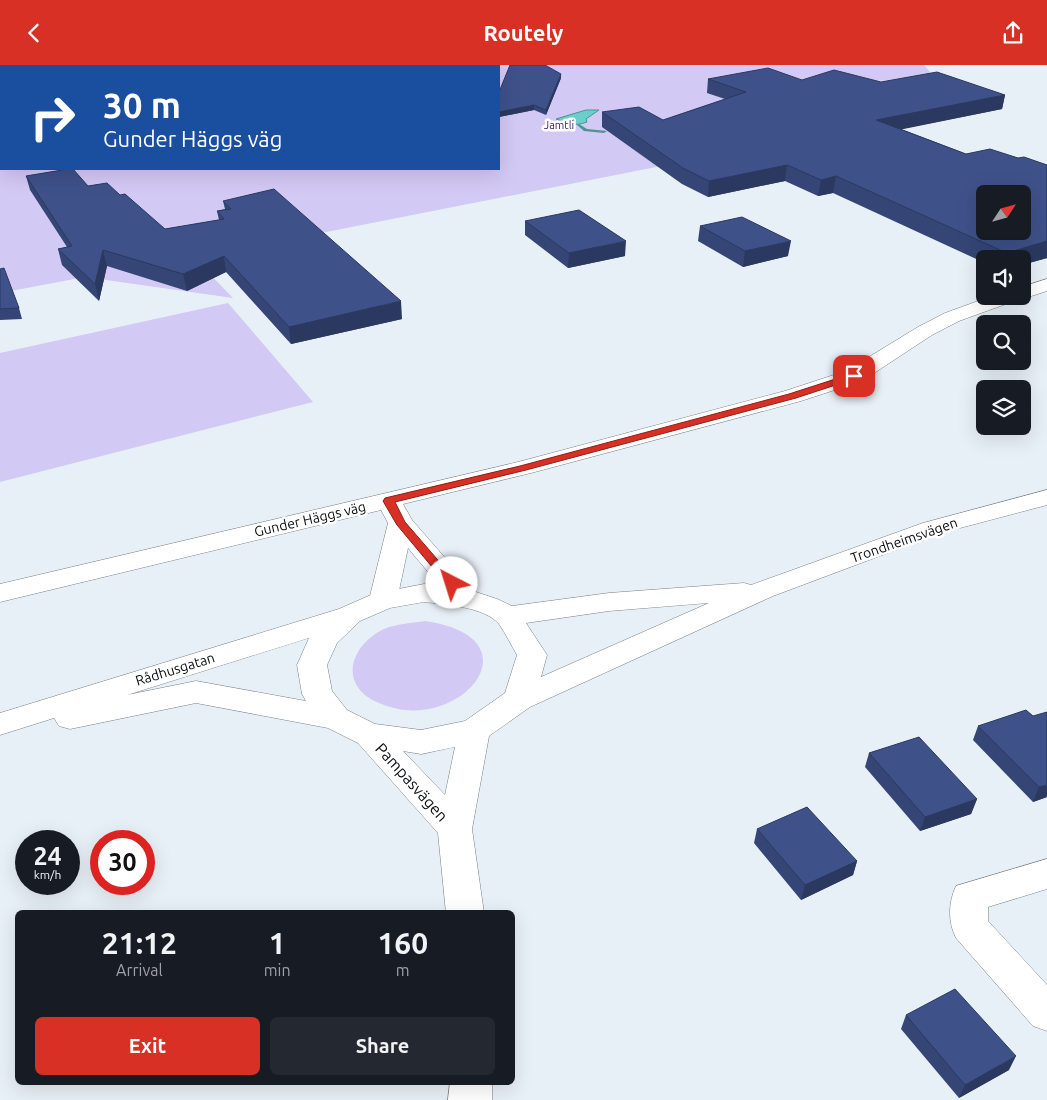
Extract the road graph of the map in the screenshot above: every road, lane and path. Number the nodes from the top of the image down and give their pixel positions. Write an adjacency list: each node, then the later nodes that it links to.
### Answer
1 (1047, 285): 2 (main road)
2 (1031, 290)
3 (984, 305): 5 (main road, Gunder Häggs väg)
4 (1047, 497): 6 (main road, Trondheimsvägen)
5 (395, 512): 7 (main road, Gunder Häggs väg); 8 (main road); 9 (main road)
6 (763, 590): 11 (main road, Trondheimsvägen); 12 (main road, Trondheimsvägen)
7 (0, 593)
8 (464, 597): 9 (main road); 11 (main road)
9 (383, 600): 10 (main road)
10 (350, 615): 13 (main road); 14 (main road, Rådhusgatan)
11 (508, 617): 12 (main road)
12 (519, 699): 15 (main road, Trondheimsvägen)
13 (336, 718): 16 (main road, Rådhusgatan); 17 (main road)
14 (0, 724)
15 (474, 731): 17 (main road); 18 (main road, Pampasvägen)
16 (0, 732)
17 (369, 735): 18 (main road, Pampasvägen)
18 (455, 829): 20 (main road, Pampasvägen)
19 (1047, 874): 21 (main road)
20 (464, 910)
21 (1047, 1013)
22 (471, 1085): 23 (main road)
23 (470, 1100)

